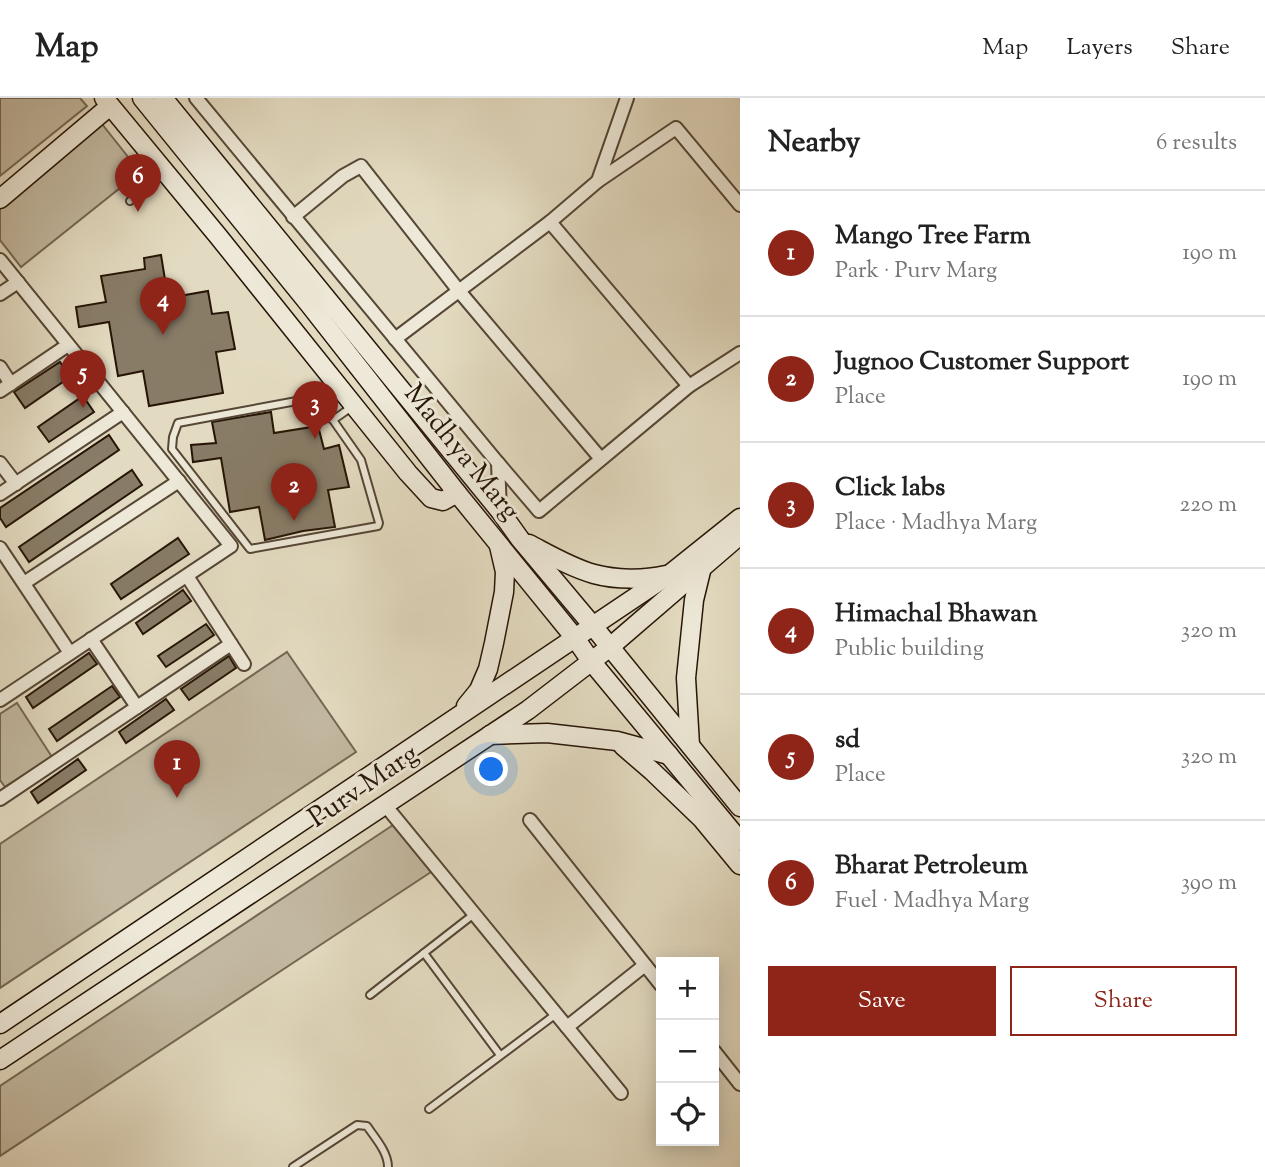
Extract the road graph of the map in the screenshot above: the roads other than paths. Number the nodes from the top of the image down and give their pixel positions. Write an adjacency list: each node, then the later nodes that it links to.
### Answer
1 (142, 98): 31 (main road, Madhya Marg)
2 (163, 98): 33 (main road, Madhya Marg)
3 (196, 98): 11 (street)
4 (627, 98): 7 (street)
5 (107, 102): 6 (main road); 8 (main road)
6 (165, 172): 9 (lane); 23 (main road)
7 (598, 181): 10 (street); 12 (street)
8 (0, 200)
9 (130, 201)
10 (740, 205)
11 (293, 217): 15 (street); 17 (street)
12 (550, 222): 15 (street); 21 (street)
13 (0, 260): 14 (street)
14 (18, 282): 16 (street); 18 (street)
15 (459, 291): 17 (street); 26 (street)
16 (0, 295)
17 (396, 339): 28 (street)
18 (68, 345): 22 (street); 24 (street)
19 (740, 353): 21 (street)
20 (0, 367): 22 (street)
21 (689, 386): 26 (street)
22 (6, 387)
23 (354, 405): 25 (lane); 31 (main road)
24 (123, 412): 29 (street); 30 (street)
25 (333, 420): 25 (lane)
26 (601, 459): 28 (street)
27 (0, 463): 30 (street)
28 (498, 463): 33 (street)
29 (179, 481): 41 (street); 42 (street)
30 (16, 484): 32 (street)
31 (457, 493): 37 (main road, Madhya Marg)
32 (0, 494)
33 (500, 511): 36 (main road, Madhya Marg)
34 (740, 518): 40 (main road, Purv Marg)
35 (740, 535): 39 (main road, Purv Marg)
36 (520, 539): 40 (main road); 43 (main road, Madhya Marg)
37 (497, 541): 44 (main road, Madhya Marg); 53 (main road)
38 (0, 548): 42 (street)
39 (702, 567): 47 (main road, Purv Marg); 56 (main road)
40 (670, 574): 43 (main road, Purv Marg)
41 (187, 576): 45 (street); 46 (street)
42 (24, 583): 48 (street)
43 (593, 625): 44 (main road, Purv Marg); 47 (main road, Madhya Marg)
44 (575, 638): 49 (main road, Madhya Marg); 53 (main road, Purv Marg)
45 (91, 639): 48 (street); 52 (street)
46 (231, 644): 50 (street); 52 (street)
47 (610, 647): 49 (main road, Purv Marg); 56 (main road, Madhya Marg)
48 (70, 653): 51 (street)
49 (592, 661): 54 (main road, Purv Marg); 57 (main road, Madhya Marg)
50 (244, 664)
51 (0, 700)
52 (137, 707): 58 (street)
53 (458, 717): 70 (main road, Purv Marg)
54 (490, 735): 55 (main road); 59 (main road, Purv Marg)
55 (617, 741): 57 (main road); 63 (main road)
56 (690, 746): 60 (main road, Madhya Marg)
57 (669, 755): 62 (main road, Madhya Marg)
58 (2, 794)
59 (385, 805): 64 (street); 74 (main road, Purv Marg)
60 (740, 807)
61 (530, 820): 66 (street)
62 (740, 841)
63 (740, 865)
64 (474, 914): 65 (lane); 69 (street)
65 (424, 953): 68 (lane); 72 (lane)
66 (645, 965): 67 (street); 71 (street)
67 (656, 979)
68 (370, 995)
69 (556, 1014): 71 (street); 72 (lane)
70 (0, 1024)
71 (567, 1027): 77 (street)
72 (500, 1055): 78 (lane)
73 (719, 1055): 75 (street)
74 (0, 1060)
75 (736, 1069): 76 (street)
76 (740, 1084)
77 (621, 1093)
78 (429, 1109)
79 (293, 1167): 80 (lane)
80 (388, 1167)

